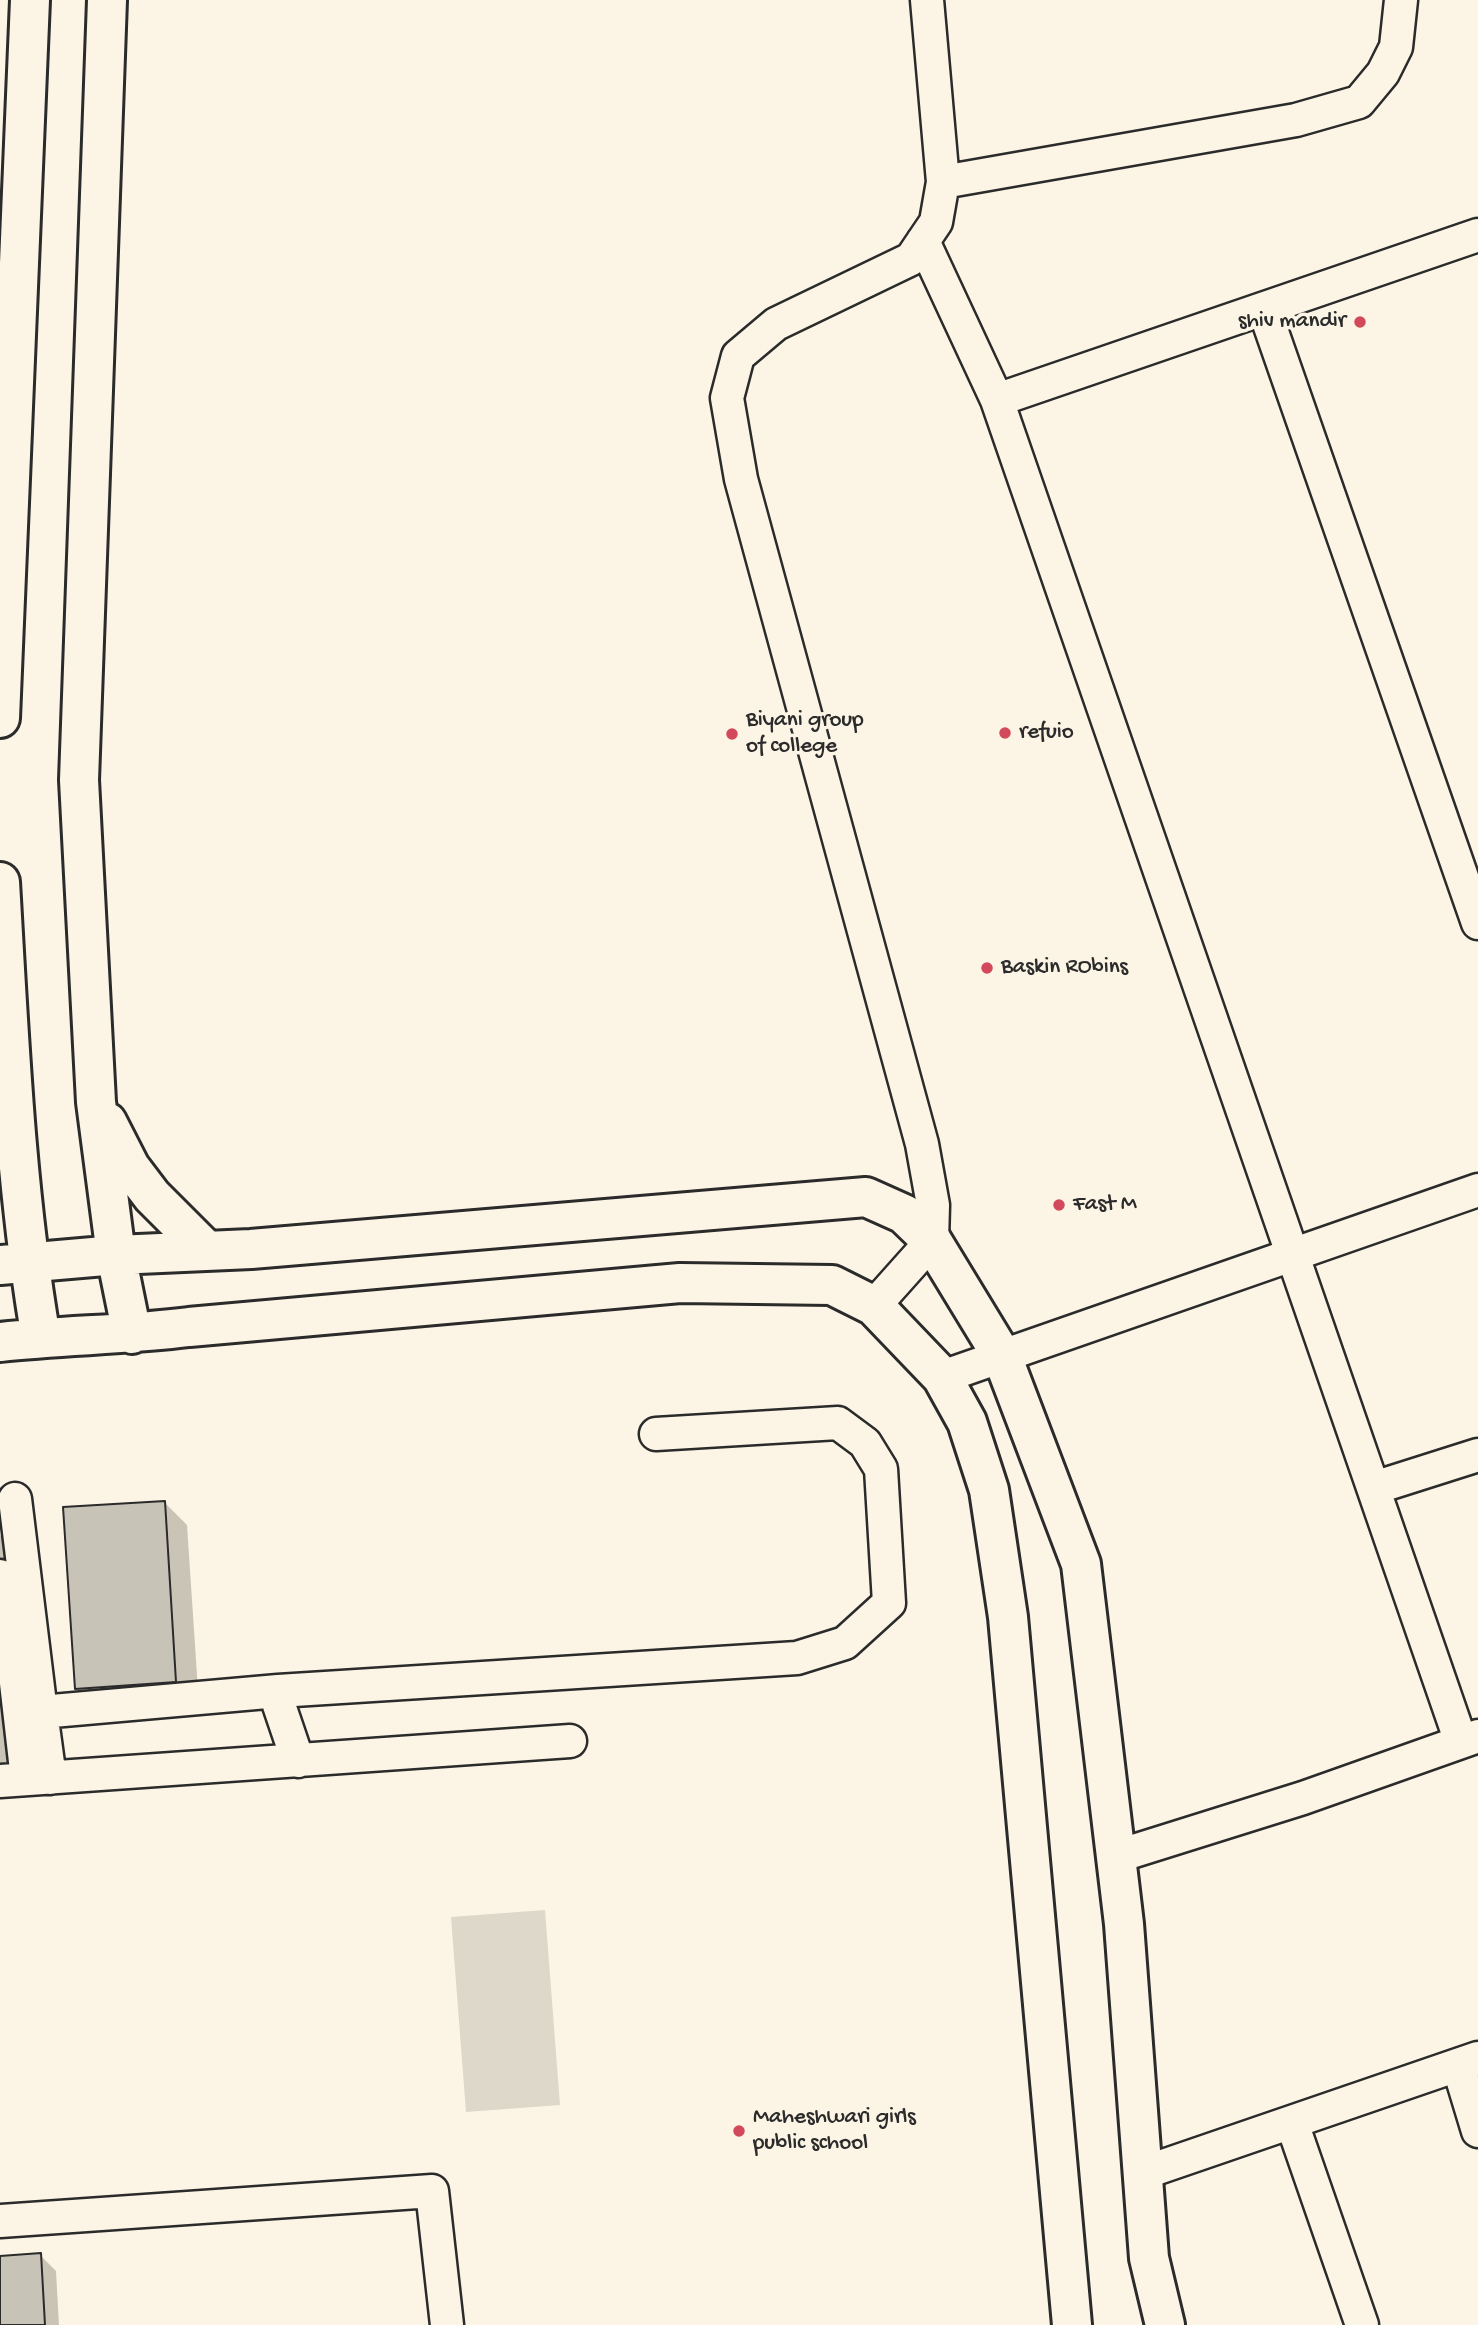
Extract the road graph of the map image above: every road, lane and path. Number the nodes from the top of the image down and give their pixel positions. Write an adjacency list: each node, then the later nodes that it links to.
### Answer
1 (30, 0): 10 (street)
2 (107, 0): 13 (street)
3 (927, 0): 5 (street)
4 (1401, 0): 5 (street)
5 (943, 182): 7 (street)
6 (1478, 235): 8 (street)
7 (923, 241): 9 (street); 17 (street)
8 (1264, 309): 9 (street); 12 (street)
9 (997, 400): 19 (street)
10 (0, 718)
11 (0, 882): 14 (street)
12 (1478, 923)
13 (96, 1101): 18 (street); 20 (street)
14 (14, 1107): 15 (street); 21 (street)
15 (0, 1142)
16 (1478, 1190): 19 (street)
17 (932, 1241): 18 (street); 22 (street); 26 (street)
18 (208, 1251): 20 (street)
19 (1294, 1254): 26 (street); 30 (street)
20 (116, 1255): 21 (street); 23 (street)
21 (14, 1264): 24 (street)
22 (874, 1306): 23 (street); 27 (street)
23 (132, 1334): 24 (street)
24 (41, 1338): 25 (street)
25 (0, 1342)
26 (1002, 1356): 27 (street); 41 (street)
27 (942, 1377): 48 (street)
28 (656, 1434): 34 (street)
29 (1478, 1455): 30 (street)
30 (1374, 1488): 36 (street)
31 (15, 1499): 35 (street)
32 (0, 1576): 33 (street)
33 (4, 1614): 38 (street)
34 (278, 1691): 35 (street); 39 (street)
35 (41, 1712): 40 (street)
36 (1470, 1739): 41 (street)
37 (570, 1741): 39 (street)
38 (12, 1746): 40 (street)
39 (298, 1761): 40 (street)
40 (26, 1779)
41 (1118, 1856): 45 (street)
42 (1468, 2062): 43 (street); 44 (street)
43 (1292, 2123): 45 (street); 50 (street)
44 (1478, 2130)
45 (1143, 2173): 49 (street)
46 (0, 2221): 47 (street)
47 (447, 2325)
48 (1072, 2325)
49 (1165, 2325)
50 (1362, 2325)

